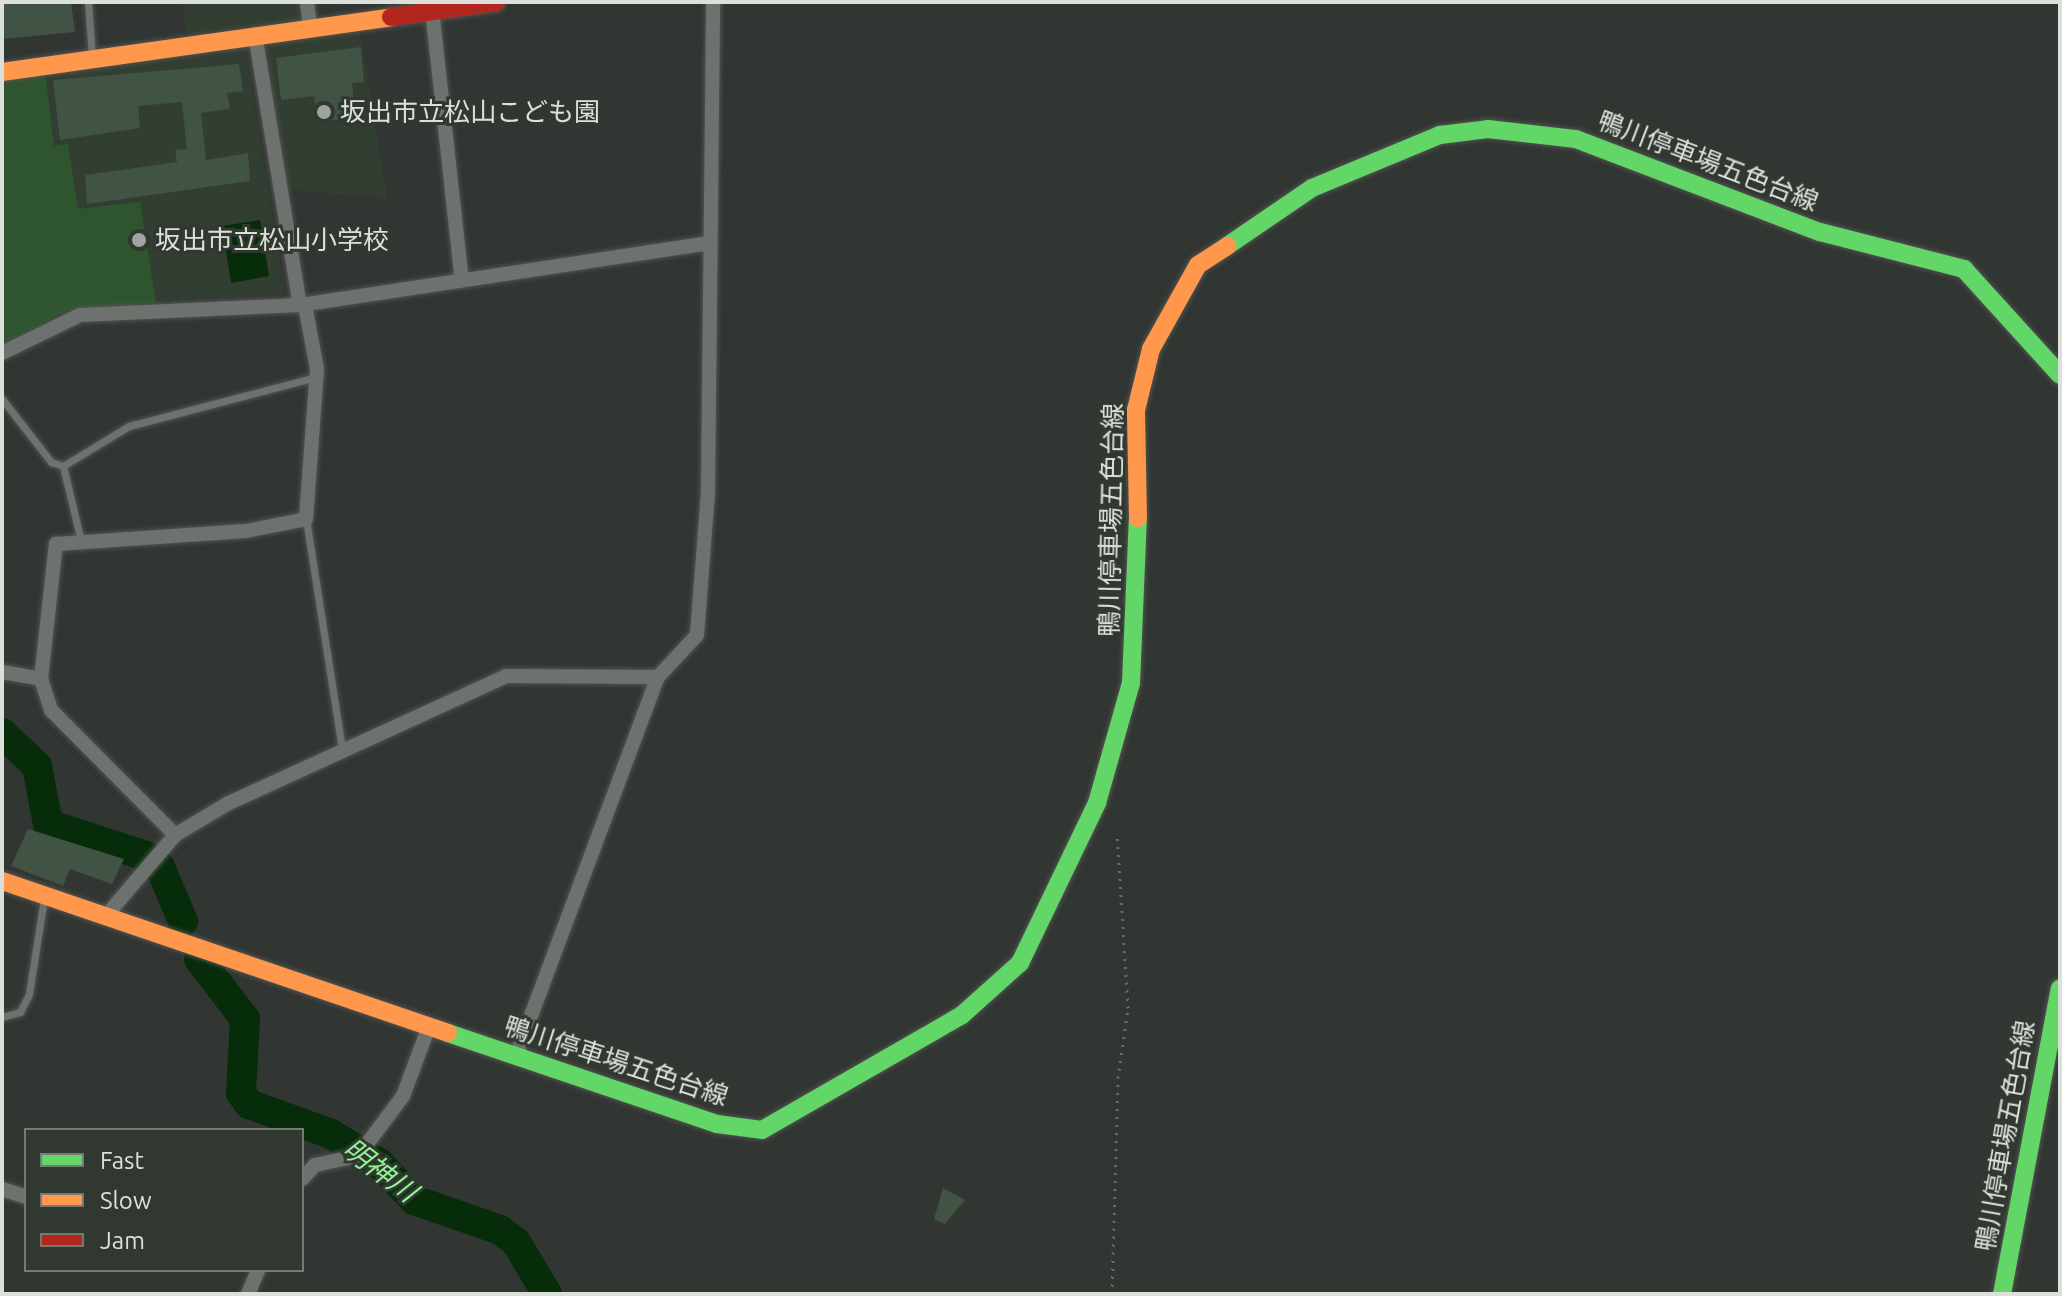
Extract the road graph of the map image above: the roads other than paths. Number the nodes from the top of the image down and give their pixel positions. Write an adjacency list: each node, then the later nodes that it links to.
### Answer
1 (88, 2): 8 (lane)
2 (307, 2): 6 (street)
3 (496, 2): 5 (main road)
4 (713, 2): 10 (street)
5 (432, 10): 6 (main road); 11 (street)
6 (310, 27): 7 (main road)
7 (255, 34): 8 (main road); 12 (street)
8 (92, 56): 9 (main road)
9 (2, 72)
10 (709, 243): 11 (street); 21 (street)
11 (462, 280): 12 (street)
12 (303, 305): 13 (street); 15 (street)
13 (2, 353)
14 (2060, 375): 31 (main road, 鴨川停車場五色台線)
15 (316, 377): 17 (lane); 18 (street)
16 (2, 399): 17 (lane)
17 (63, 466): 19 (lane)
18 (306, 519): 19 (street); 23 (lane)
19 (81, 542): 22 (street)
20 (2, 672): 22 (street)
21 (658, 677): 23 (street); 31 (street)
22 (41, 679): 24 (street)
23 (343, 751): 24 (street)
24 (175, 835): 27 (street)
25 (2, 881): 26 (main road, 鴨川停車場五色台線)
26 (45, 896): 27 (main road, 鴨川停車場五色台線); 29 (lane)
27 (105, 917): 30 (main road, 鴨川停車場五色台線)
28 (2060, 988): 37 (main road, 鴨川停車場五色台線)
29 (2, 1017)
30 (429, 1026): 31 (main road, 鴨川停車場五色台線); 32 (street)
31 (516, 1056)
32 (304, 1177)
33 (2, 1189): 34 (street)
34 (24, 1196)
35 (257, 1272): 36 (street)
36 (248, 1294)
37 (2002, 1294)

